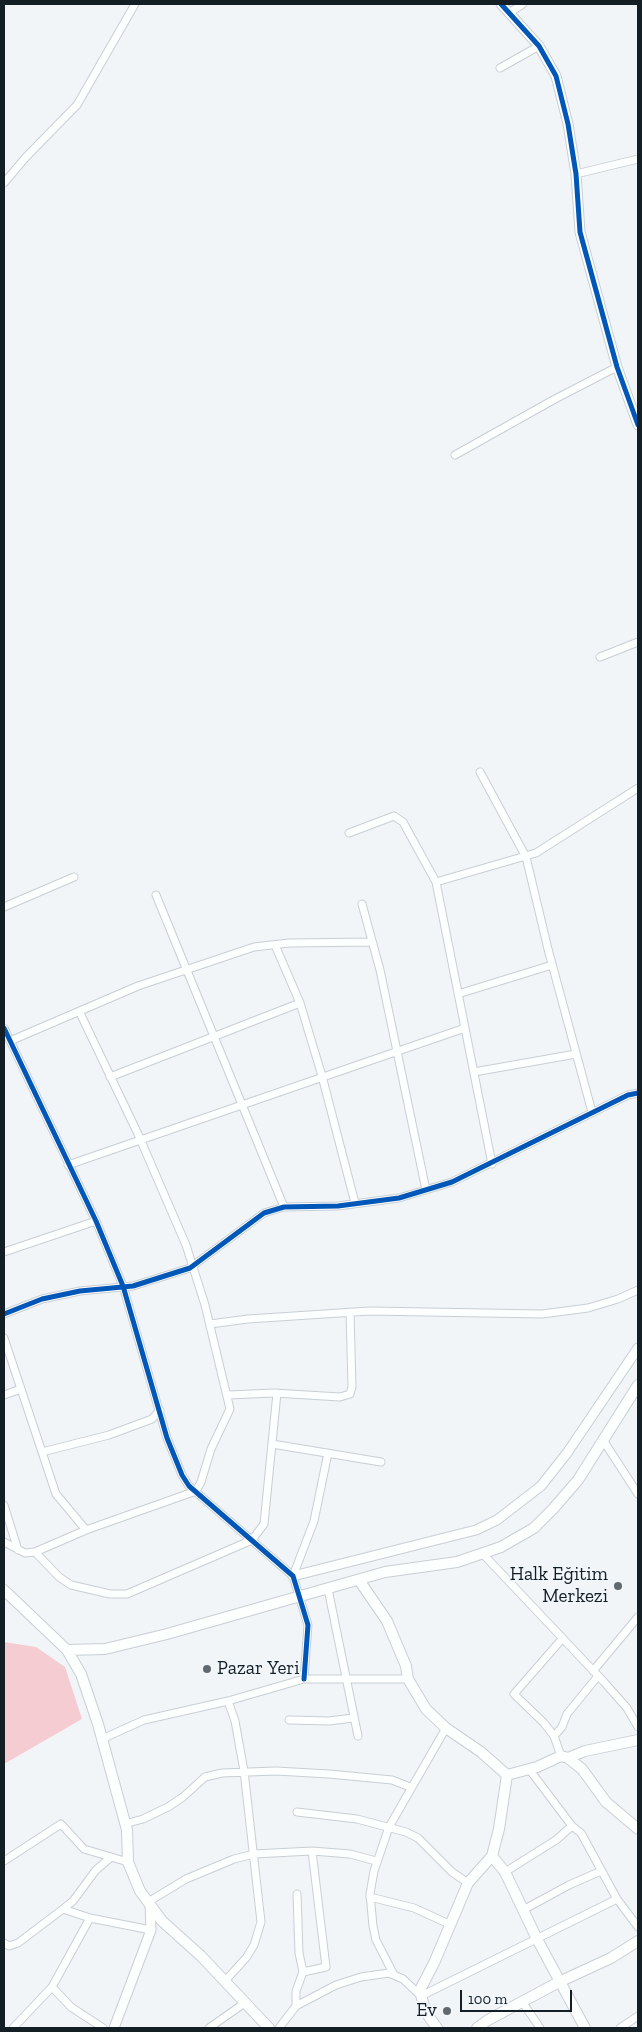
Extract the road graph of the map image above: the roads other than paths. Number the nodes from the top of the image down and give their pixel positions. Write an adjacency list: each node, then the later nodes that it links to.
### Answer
1 (135, 4): 9 (street)
2 (501, 4): 4 (street)
3 (522, 4): 4 (street)
4 (509, 13): 5 (street)
5 (539, 46): 6 (street); 8 (street)
6 (500, 68)
7 (638, 159): 8 (street)
8 (576, 174): 10 (street)
9 (4, 183)
10 (617, 367): 11 (street); 12 (street)
11 (638, 425)
12 (455, 455)
13 (638, 642): 14 (street)
14 (600, 657)
15 (480, 772): 18 (street)
16 (638, 788): 18 (street)
17 (349, 833): 20 (street)
18 (526, 857): 20 (street); 26 (street)
19 (74, 877): 23 (street)
20 (436, 882): 28 (street)
21 (156, 894): 27 (street)
22 (362, 904): 24 (street)
23 (4, 907)
24 (372, 942): 25 (street); 35 (street)
25 (275, 945): 27 (street); 29 (street)
26 (552, 966): 28 (street); 36 (street)
27 (186, 970): 30 (street); 33 (street)
28 (458, 994): 32 (street)
29 (300, 1003): 33 (street); 38 (street)
30 (80, 1013): 34 (street); 39 (street)
31 (4, 1028): 34 (street)
32 (465, 1028): 35 (street); 37 (street)
33 (214, 1035): 39 (street); 41 (street)
34 (10, 1041): 45 (street)
35 (397, 1051): 38 (street); 46 (street)
36 (576, 1054): 37 (street); 42 (street)
37 (474, 1072): 44 (street)
38 (322, 1076): 41 (street); 47 (street)
39 (110, 1077): 43 (street)
40 (638, 1093): 42 (street)
41 (243, 1103): 43 (street); 48 (street)
42 (592, 1112): 44 (street)
43 (140, 1140): 45 (street); 51 (street)
44 (492, 1164): 46 (street)
45 (68, 1165): 49 (street)
46 (426, 1190): 47 (street)
47 (355, 1204): 48 (street)
48 (284, 1207): 51 (street)
49 (96, 1221): 50 (street); 52 (street)
50 (4, 1252)
51 (192, 1266): 52 (street); 56 (street)
52 (123, 1286): 55 (street); 64 (street)
53 (638, 1290): 54 (street)
54 (350, 1312): 56 (street); 61 (street)
55 (4, 1314)
56 (210, 1324): 62 (street)
57 (4, 1338): 60 (street)
58 (638, 1348): 79 (street)
59 (638, 1385): 65 (main road)
60 (20, 1389): 63 (street); 67 (street)
61 (277, 1393): 62 (street); 66 (street)
62 (228, 1394): 70 (street)
63 (4, 1395)
64 (160, 1410): 67 (street); 70 (street)
65 (603, 1440): 71 (street); 78 (main road)
66 (272, 1444): 68 (street); 74 (street)
67 (42, 1452): 73 (street)
68 (328, 1454): 69 (street); 79 (street)
69 (381, 1462)
70 (196, 1491): 73 (street); 74 (street)
71 (638, 1494)
72 (4, 1505): 76 (street)
73 (86, 1530): 77 (street)
74 (252, 1540): 77 (street); 79 (street)
75 (4, 1542): 76 (street)
76 (18, 1550): 77 (street)
77 (35, 1552)
78 (482, 1553): 80 (main road); 85 (street)
79 (293, 1576): 83 (street)
80 (359, 1580): 81 (main road); 90 (main road)
81 (328, 1589): 83 (main road); 88 (street)
82 (4, 1590): 86 (main road)
83 (301, 1597): 86 (main road); 89 (street)
84 (638, 1617): 87 (street)
85 (562, 1639): 87 (street); 97 (street)
86 (68, 1650): 98 (main road)
87 (595, 1674): 95 (street); 97 (street)
88 (346, 1678): 89 (street); 90 (street); 92 (street)
89 (304, 1679): 91 (street)
90 (408, 1679): 94 (main road)
91 (228, 1700): 98 (street); 102 (street)
92 (353, 1718): 93 (street); 96 (street)
93 (289, 1720)
94 (446, 1728): 103 (main road); 104 (street)
95 (638, 1728)
96 (358, 1736)
97 (554, 1736): 100 (street)
98 (102, 1739): 106 (main road)
99 (638, 1740): 100 (main road)
100 (565, 1757): 101 (main road); 109 (main road)
101 (529, 1769): 103 (main road); 107 (street)
102 (244, 1771): 104 (street); 106 (street); 111 (street)
103 (507, 1774): 112 (main road)
104 (410, 1788): 108 (street)
105 (297, 1812): 108 (street)
106 (125, 1824): 116 (main road)
107 (572, 1826): 117 (street); 118 (street)
108 (389, 1827): 115 (street); 119 (street)
109 (638, 1829)
110 (312, 1851): 111 (street); 115 (street); 133 (street)
111 (254, 1854): 123 (street); 135 (street)
112 (492, 1856): 118 (main road); 119 (main road)
113 (110, 1858): 114 (street); 116 (street); 124 (street)
114 (4, 1861)
115 (376, 1861): 121 (street)
116 (128, 1862): 123 (main road)
117 (601, 1871): 122 (street); 125 (street)
118 (505, 1872): 125 (main road)
119 (468, 1883): 127 (main road)
120 (297, 1894): 133 (street)
121 (370, 1897): 127 (street); 134 (street)
122 (617, 1898): 128 (street); 130 (street)
123 (149, 1903): 129 (street); 135 (main road)
124 (63, 1910): 126 (street); 132 (street)
125 (523, 1910): 130 (main road)
126 (90, 1918): 129 (street); 137 (street)
127 (449, 1924): 138 (main road)
128 (638, 1927)
129 (151, 1930): 146 (street)
130 (537, 1939): 136 (main road); 138 (street)
131 (638, 1941): 136 (main road)
132 (4, 1943)
133 (303, 1972): 141 (street)
134 (394, 1976): 138 (street); 141 (street)
135 (225, 1981): 139 (main road)
136 (559, 1982): 140 (main road); 152 (main road)
137 (52, 1987): 144 (street); 145 (street)
138 (421, 1996): 149 (main road)
139 (246, 2002): 143 (main road); 147 (street)
140 (523, 2003): 150 (main road); 151 (street)
141 (296, 2006): 148 (street)
142 (638, 2016): 153 (street)
143 (266, 2027)
144 (13, 2028)
145 (102, 2028)
146 (114, 2028)
147 (209, 2028)
148 (279, 2028)
149 (437, 2028)
150 (476, 2028)
151 (540, 2028)
152 (585, 2028)
153 (620, 2028)

